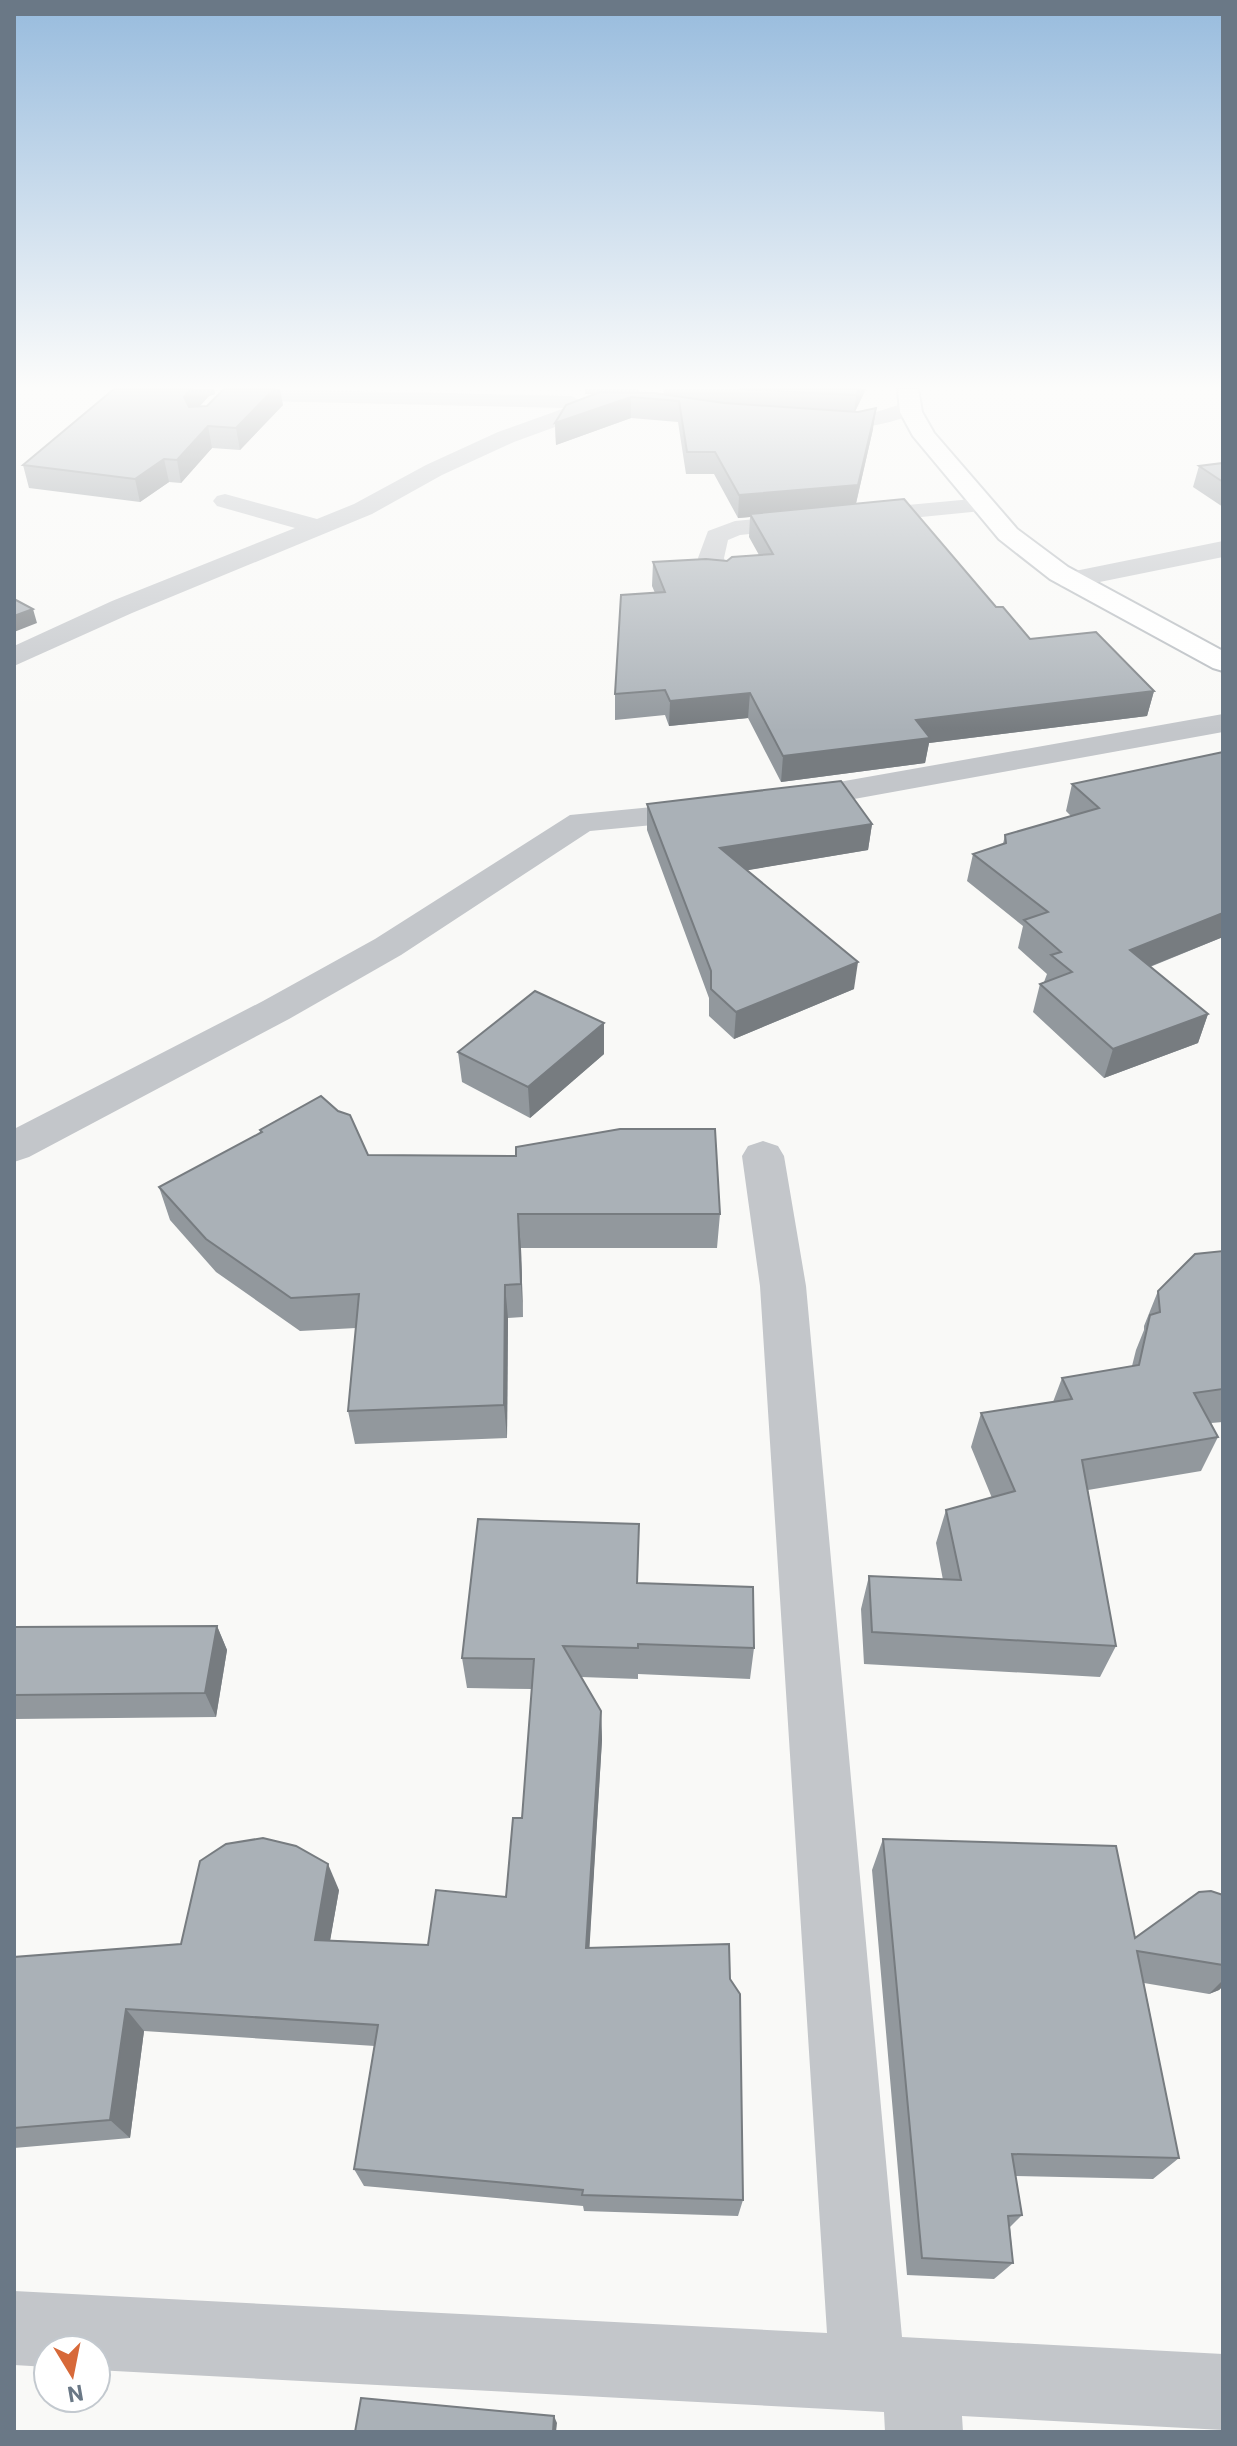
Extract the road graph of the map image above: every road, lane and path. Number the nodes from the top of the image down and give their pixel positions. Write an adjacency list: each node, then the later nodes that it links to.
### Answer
1 (233, 503): 4 (street)
2 (374, 503): 4 (street)
3 (983, 505): 6 (street); 7 (main road)
4 (319, 527): 8 (street)
5 (1223, 549): 7 (street)
6 (717, 576)
7 (1070, 580): 9 (main road)
8 (14, 657)
9 (1223, 662)
10 (1223, 723): 11 (street)
11 (14, 1147)
12 (763, 1156): 15 (street)
13 (14, 2328): 15 (street)
14 (1223, 2392): 15 (street)
15 (904, 2394)

